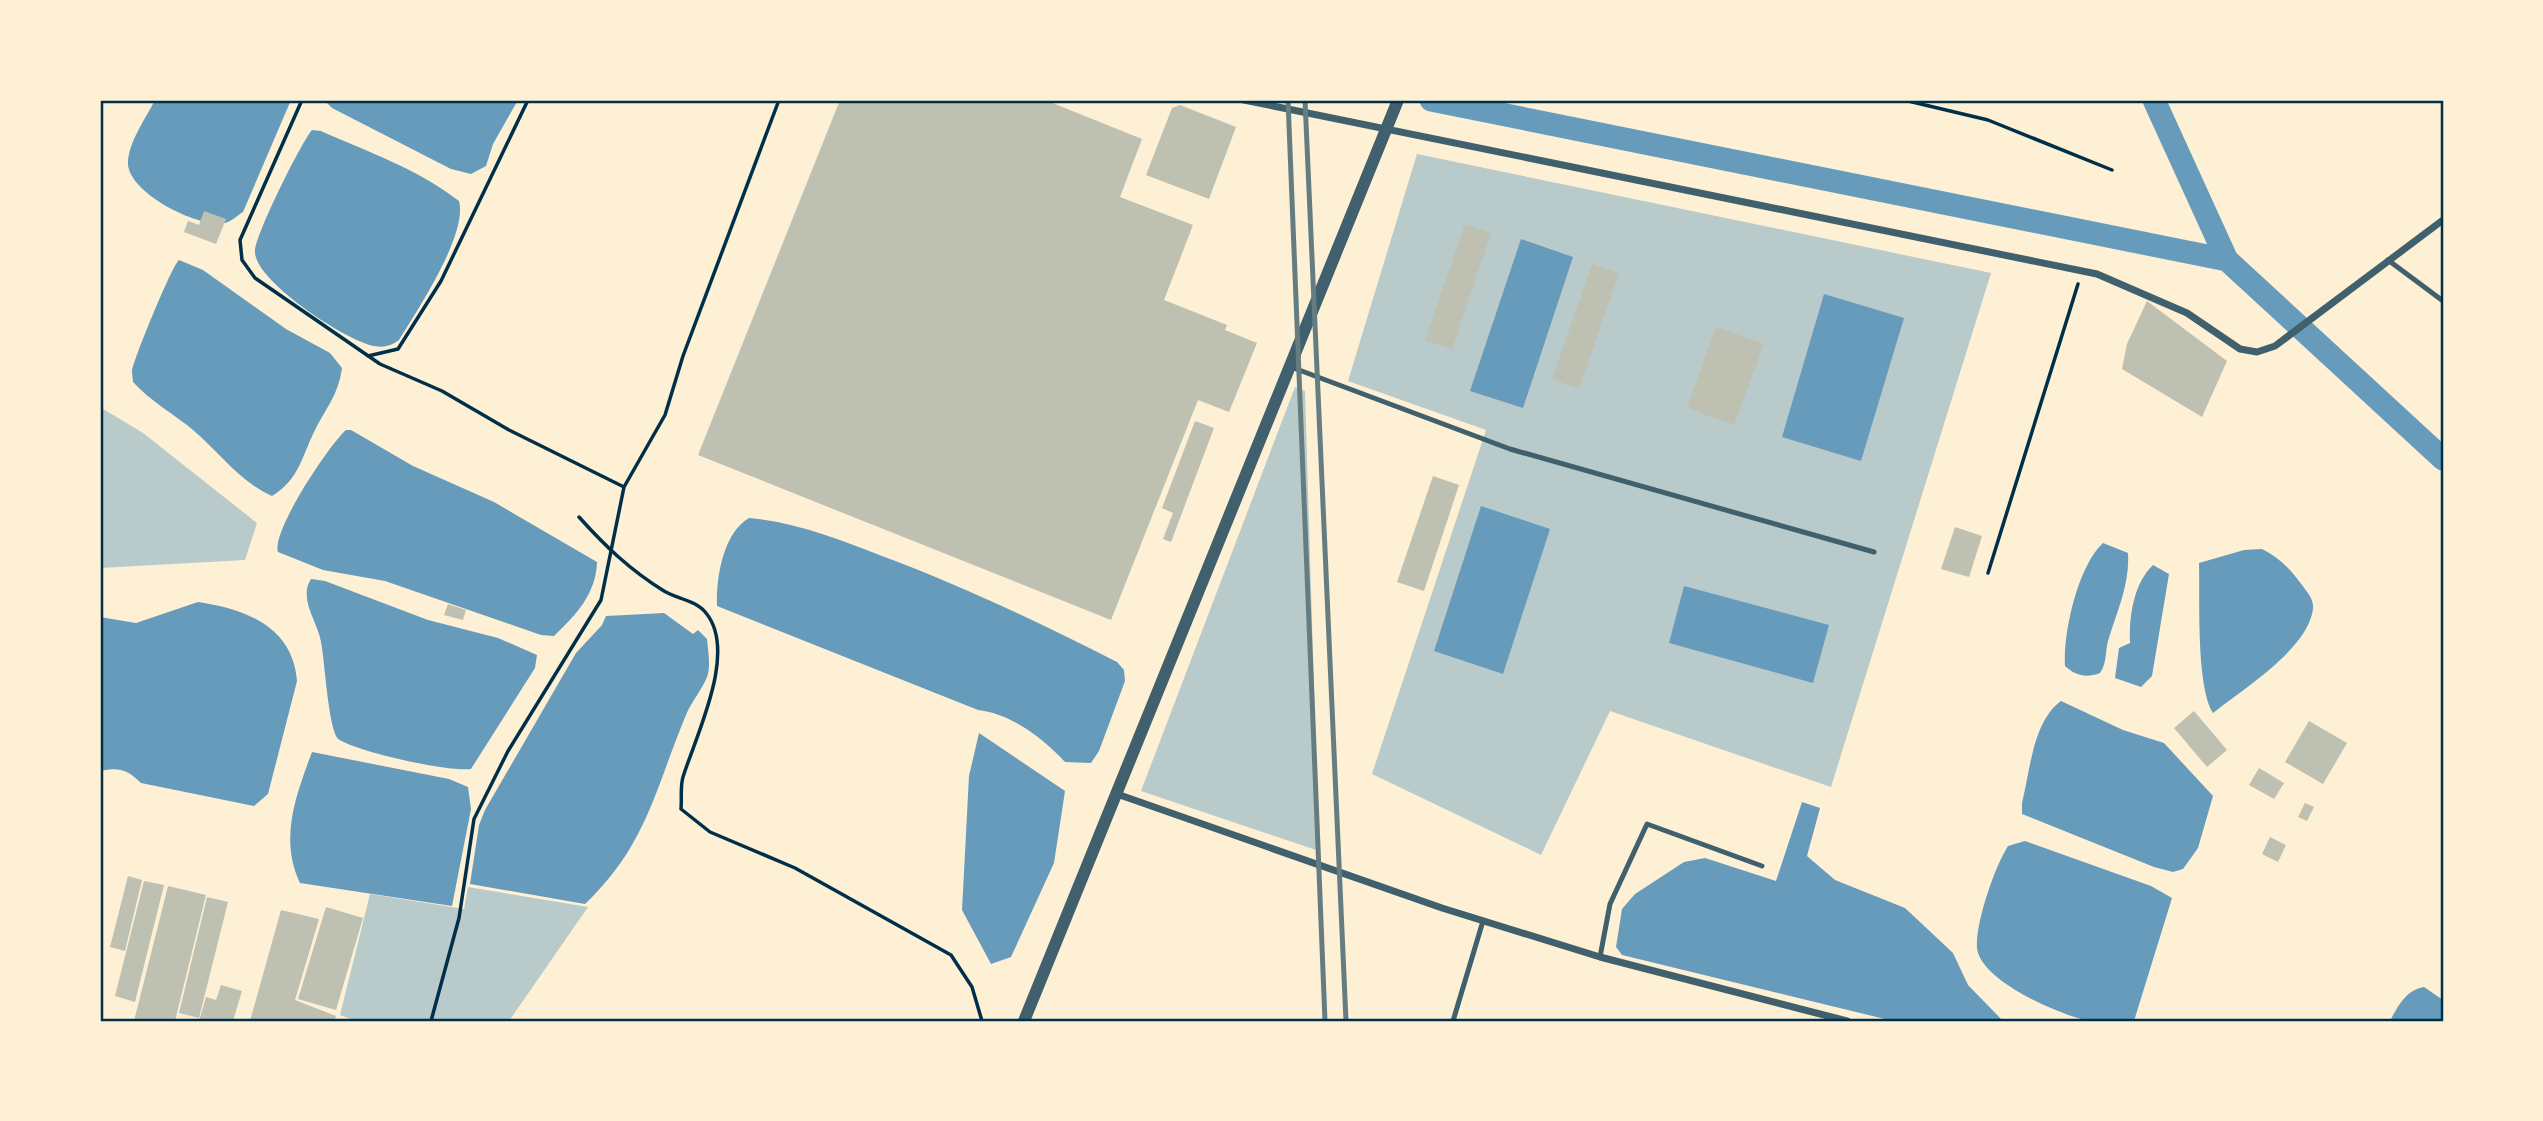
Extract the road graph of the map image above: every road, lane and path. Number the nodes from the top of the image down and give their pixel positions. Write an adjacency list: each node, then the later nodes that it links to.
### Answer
1 (302, 100): 13 (path)
2 (528, 100): 13 (path)
3 (779, 100): 15 (path)
4 (1244, 100): 7 (street)
5 (1398, 100): 7 (street)
6 (1904, 100): 8 (path)
7 (1387, 128): 11 (street); 14 (street)
8 (2112, 170)
9 (2443, 220): 10 (street)
10 (2388, 260): 11 (street); 12 (lane)
11 (2082, 270): 19 (path)
12 (2443, 301)
13 (368, 355): 15 (path)
14 (1291, 366): 18 (lane); 20 (street)
15 (624, 487): 17 (path)
16 (579, 517): 17 (path)
17 (610, 552): 24 (path); 25 (path)
18 (1874, 552)
19 (1988, 573)
20 (1117, 794): 22 (street); 26 (street)
21 (1762, 866): 23 (lane)
22 (1483, 921): 23 (street); 27 (lane)
23 (1600, 957): 28 (street)
24 (431, 1021)
25 (982, 1021)
26 (1024, 1021)
27 (1452, 1021)
28 (1846, 1021)

